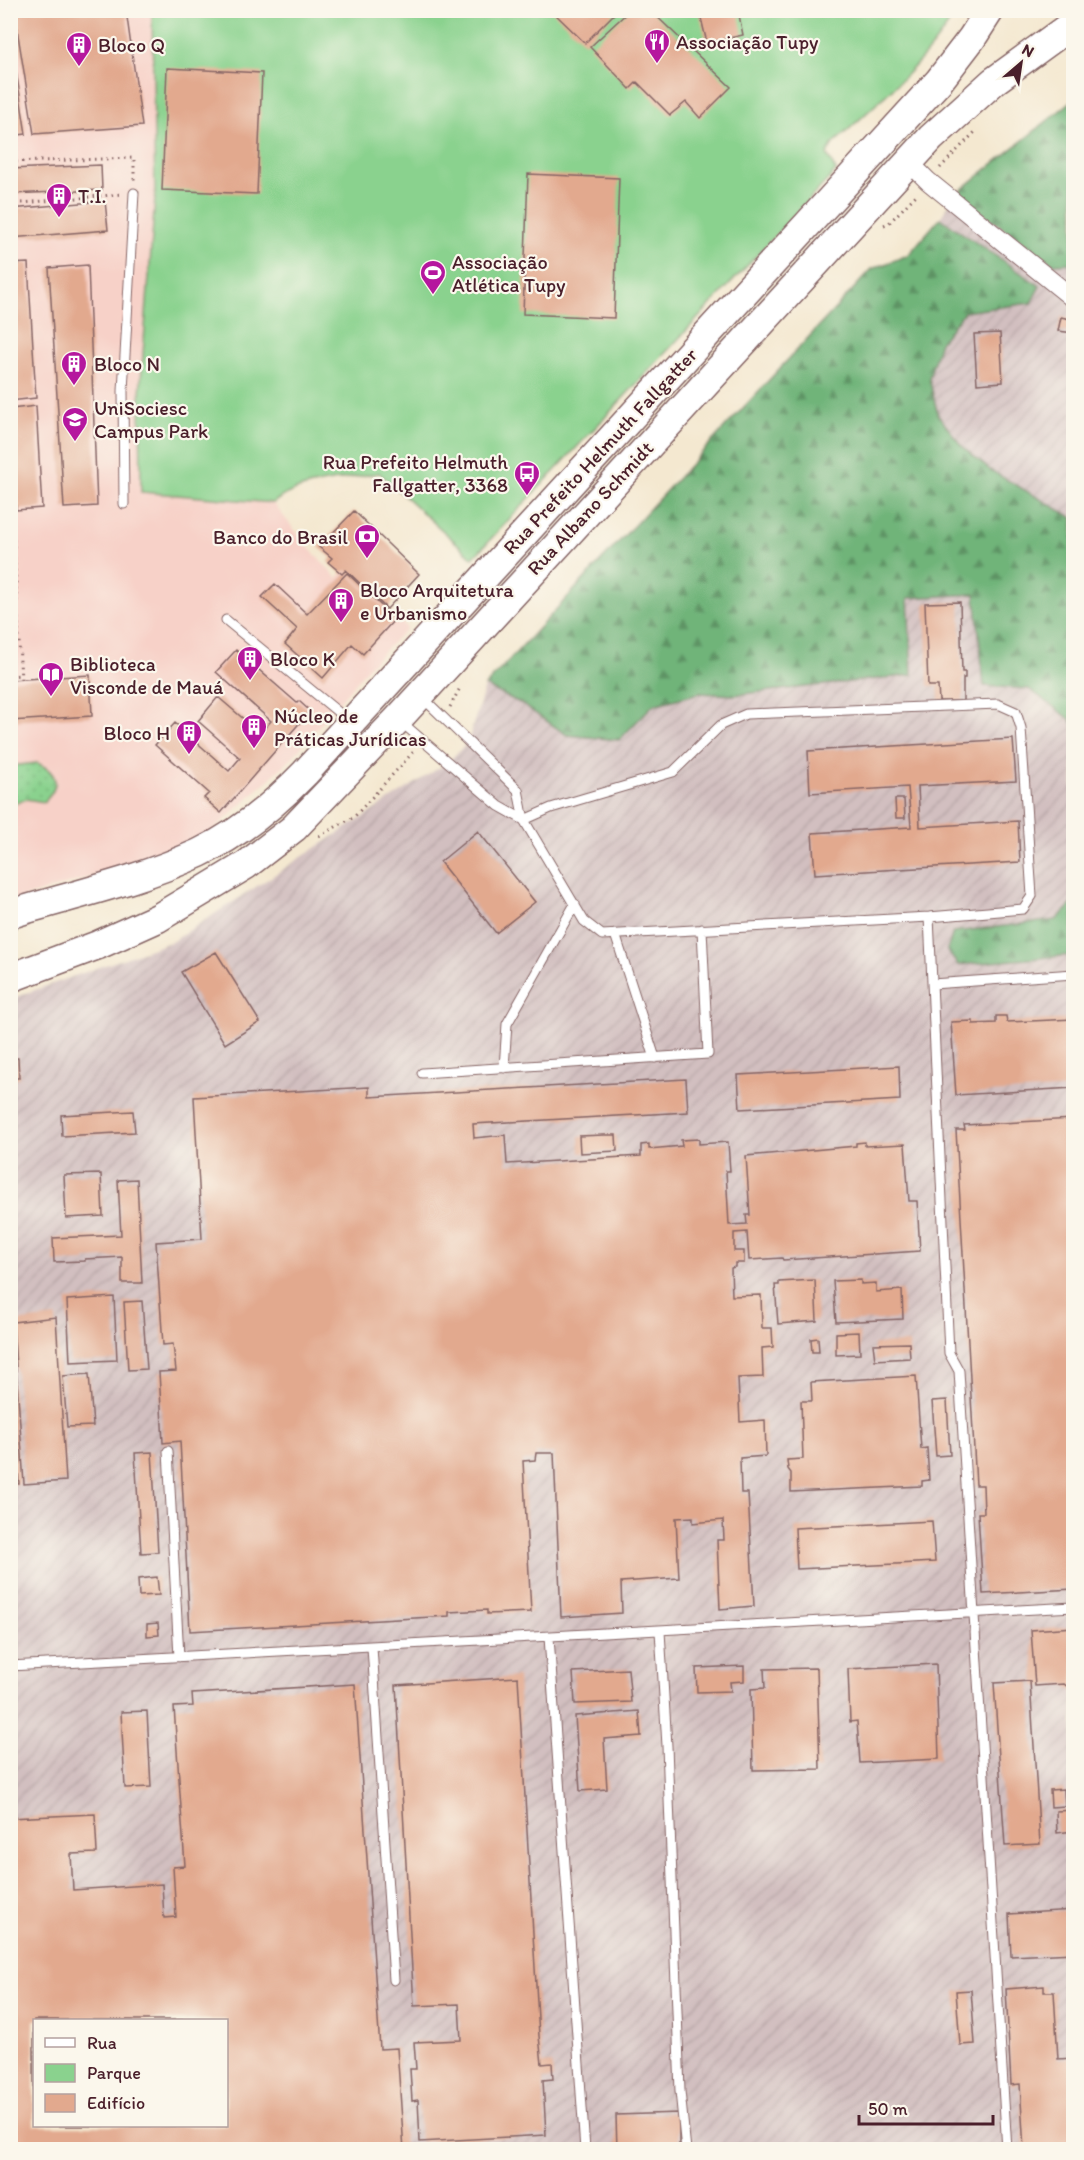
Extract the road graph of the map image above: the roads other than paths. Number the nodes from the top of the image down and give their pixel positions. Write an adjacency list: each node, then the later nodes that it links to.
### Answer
1 (990, 10): 10 (main road, Rua Prefeito Helmuth Fallgatter)
2 (1074, 23): 3 (main road, Rua Albano Schmidt)
3 (908, 161): 5 (street); 8 (main road, Rua Albano Schmidt)
4 (134, 193): 6 (lane)
5 (1074, 292)
6 (124, 504)
7 (226, 620): 10 (lane)
8 (420, 694): 9 (main road, Rua Albano Schmidt); 11 (lane)
9 (398, 719): 11 (lane); 18 (main road, Rua Albano Schmidt)
10 (351, 723): 13 (main road, Rua Prefeito Helmuth Fallgatter)
11 (524, 820): 12 (lane); 14 (lane)
12 (575, 904): 16 (lane); 21 (lane)
13 (10, 914)
14 (929, 917): 15 (lane); 19 (lane)
15 (702, 929): 16 (lane); 20 (lane)
16 (615, 934): 20 (lane)
17 (1074, 974): 19 (lane)
18 (10, 978)
19 (932, 984): 25 (lane)
20 (656, 1058): 21 (lane)
21 (504, 1068): 22 (lane)
22 (422, 1073)
23 (168, 1451): 29 (lane)
24 (1074, 1607): 25 (lane)
25 (974, 1614): 26 (lane); 34 (lane)
26 (660, 1631): 27 (lane); 33 (lane)
27 (549, 1637): 28 (lane); 32 (lane)
28 (372, 1647): 29 (lane); 31 (lane)
29 (179, 1657): 30 (lane)
30 (10, 1666)
31 (394, 1980)
32 (585, 2150)
33 (686, 2150)
34 (1007, 2150)

